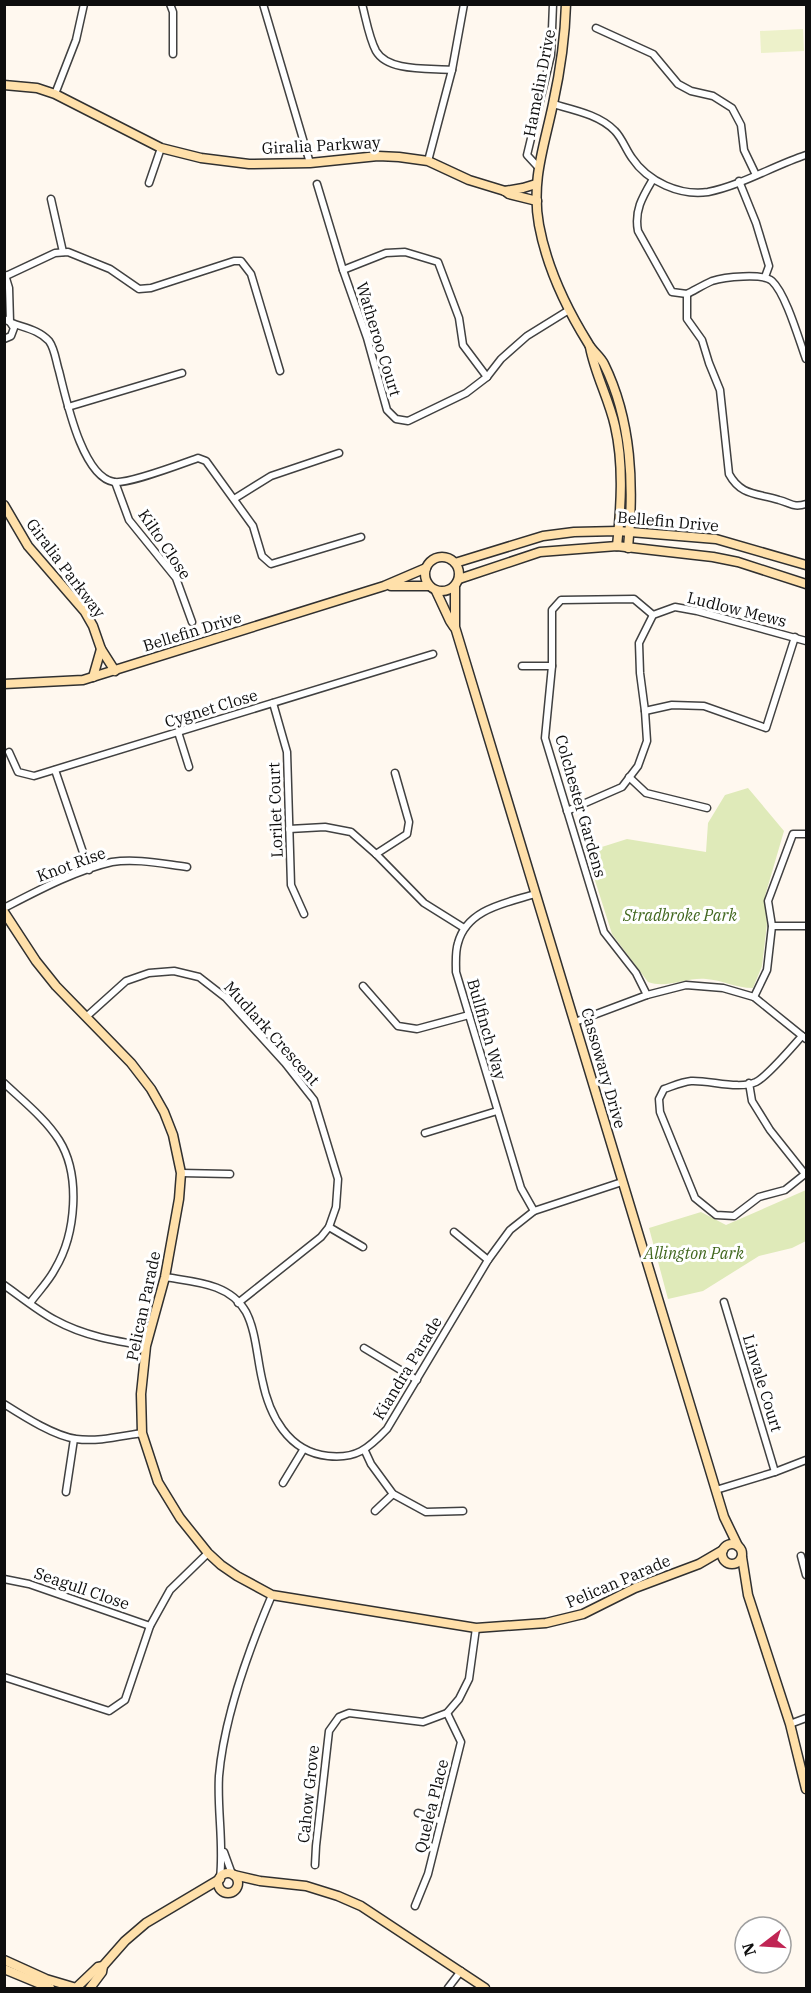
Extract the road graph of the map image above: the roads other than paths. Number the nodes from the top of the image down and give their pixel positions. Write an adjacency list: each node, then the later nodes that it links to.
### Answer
1 (84, 4): 12 (street)
2 (170, 4): 9 (street)
3 (264, 4): 17 (street)
4 (362, 4): 10 (street)
5 (464, 4): 10 (street)
6 (553, 4): 18 (street, Hamelin Drive)
7 (566, 4): 13 (street, Hamelin Drive)
8 (596, 28): 19 (street)
9 (173, 54)
10 (452, 70): 16 (street)
11 (4, 85): 12 (street, Giralia Parkway)
12 (55, 93): 14 (street, Giralia Parkway)
13 (553, 104): 18 (street, Hamelin Drive); 20 (street)
14 (161, 148): 17 (street, Giralia Parkway); 22 (street)
15 (807, 155): 19 (street)
16 (428, 161): 17 (street, Giralia Parkway); 25 (street, Giralia Parkway)
17 (310, 163)
18 (538, 167): 24 (street, Hamelin Drive)
19 (756, 175): 21 (street)
20 (653, 179): 21 (street); 32 (street)
21 (739, 181): 31 (street)
22 (149, 183)
23 (318, 184): 29 (street, Watheroo Court)
24 (536, 184): 25 (street, Giralia Parkway); 27 (street, Hamelin Drive)
25 (505, 190): 27 (street, Giralia Parkway)
26 (51, 199): 28 (street)
27 (537, 201): 34 (street, Hamelin Drive)
28 (63, 252): 30 (street); 41 (street)
29 (343, 270): 43 (street, Watheroo Court); 43 (street, Watheroo Court)
30 (5, 275): 33 (street)
31 (765, 277): 32 (street); 40 (street)
32 (687, 294): 48 (street)
33 (7, 307): 35 (street)
34 (569, 310): 39 (street, Hamelin Drive); 43 (street, Watheroo Court)
35 (9, 321): 36 (street); 37 (street)
36 (29, 329): 37 (street); 44 (street)
37 (13, 333): 38 (street)
38 (4, 339)
39 (590, 346): 50 (street, Hamelin Drive); 51 (street, Hamelin Drive)
40 (807, 359)
41 (280, 371)
42 (182, 373): 44 (street)
43 (487, 377)
44 (68, 407): 46 (street)
45 (339, 453): 47 (street)
46 (116, 482): 47 (street); 63 (street, Kilto Close)
47 (234, 499): 52 (street)
48 (807, 504)
49 (4, 505): 67 (street, Giralia Parkway)
50 (618, 531): 51 (street, Bellefin Drive); 53 (street, Hamelin Drive); 55 (street, Bellefin Drive)
51 (629, 532): 54 (street, Hamelin Drive); 56 (street, Bellefin Drive)
52 (361, 537)
53 (617, 546): 54 (street, Bellefin Drive); 58 (street, Bellefin Drive)
54 (628, 548): 59 (street, Bellefin Drive)
55 (455, 563): 57 (street); 58 (street)
56 (807, 565)
57 (426, 568): 60 (street, Bellefin Drive); 61 (street)
58 (457, 583): 61 (street); 64 (street, Cassowary Drive)
59 (807, 584)
60 (384, 586): 61 (street, Bellefin Drive); 71 (street, Bellefin Drive)
61 (433, 588): 64 (street, Cassowary Drive)
62 (653, 615): 65 (street, Ludlow Mews); 70 (street, Colchester Gardens); 75 (street)
63 (192, 622)
64 (454, 627): 89 (street, Cassowary Drive)
65 (795, 637): 66 (street, Ludlow Mews); 75 (street)
66 (807, 641)
67 (101, 650): 71 (street, Giralia Parkway); 72 (street)
68 (433, 654): 74 (street, Cygnet Close)
69 (522, 666): 70 (street)
70 (552, 666): 83 (street, Colchester Gardens)
71 (115, 671): 72 (street, Bellefin Drive)
72 (93, 677): 73 (street, Bellefin Drive)
73 (4, 684)
74 (273, 704): 76 (street, Cygnet Close); 84 (street, Lorilet Court)
75 (645, 711): 81 (street)
76 (178, 732): 78 (street); 79 (street, Cygnet Close)
77 (9, 752): 79 (street, Cygnet Close)
78 (189, 767)
79 (56, 770): 88 (street)
80 (395, 773): 86 (street)
81 (629, 777): 82 (street); 83 (street)
82 (707, 808)
83 (567, 811): 96 (street, Colchester Gardens)
84 (290, 829): 86 (street); 91 (street, Lorilet Court)
85 (807, 834): 92 (street)
86 (376, 854): 94 (street)
87 (187, 867): 88 (street, Knot Rise)
88 (89, 870): 90 (street, Knot Rise)
89 (535, 894): 94 (street); 100 (street, Cassowary Drive)
90 (4, 910): 99 (street, Pelican Parade)
91 (304, 914)
92 (772, 926): 93 (street); 97 (street)
93 (807, 926)
94 (464, 928): 98 (street, Bullfinch Way)
95 (363, 986): 98 (street)
96 (647, 994): 97 (street); 100 (street)
97 (754, 997): 101 (street)
98 (469, 1016): 104 (street, Bullfinch Way)
99 (86, 1017): 106 (street, Pelican Parade); 111 (street, Mudlark Crescent)
100 (575, 1022): 109 (street, Cassowary Drive)
101 (804, 1037): 103 (street)
102 (4, 1083): 118 (street)
103 (749, 1083): 108 (street); 108 (street)
104 (497, 1111): 105 (street); 110 (street, Bullfinch Way)
105 (425, 1132)
106 (181, 1173): 107 (street); 115 (street, Pelican Parade)
107 (230, 1174)
108 (805, 1174)
109 (622, 1182): 110 (street, Kiandra Parade); 131 (street, Cassowary Drive)
110 (534, 1211): 114 (street, Kiandra Parade)
111 (329, 1227): 113 (street); 119 (street)
112 (454, 1232): 114 (street)
113 (363, 1247)
114 (488, 1260): 122 (street, Kiandra Parade)
115 (165, 1277): 119 (street); 120 (street, Pelican Parade)
116 (4, 1285): 118 (street)
117 (724, 1302): 129 (street, Linvale Court)
118 (30, 1303): 120 (street)
119 (238, 1303): 126 (street)
120 (146, 1346): 124 (street, Pelican Parade)
121 (364, 1348): 122 (street)
122 (417, 1380): 127 (street, Kiandra Parade)
123 (4, 1404): 125 (street)
124 (142, 1433): 125 (street); 139 (street, Pelican Parade)
125 (74, 1439): 132 (street)
126 (303, 1450): 127 (street); 130 (street)
127 (365, 1451): 133 (street)
128 (807, 1460): 129 (street)
129 (775, 1472): 131 (street)
130 (283, 1483)
131 (716, 1490): 136 (street, Cassowary Drive)
132 (66, 1492)
133 (393, 1494): 134 (street); 135 (street)
134 (375, 1511)
135 (463, 1511)
136 (724, 1517): 137 (street, Cassowary Drive); 138 (street, Cassowary Drive)
137 (738, 1546): 138 (street); 141 (street)
138 (724, 1548): 142 (street); 143 (street, Pelican Parade)
139 (208, 1553): 146 (street, Pelican Parade); 148 (street)
140 (801, 1556): 144 (street)
141 (742, 1557): 142 (street); 147 (street)
142 (726, 1562): 143 (street, Pelican Parade); 147 (street)
143 (699, 1564): 149 (street, Pelican Parade)
144 (807, 1575)
145 (4, 1579): 148 (street, Seagull Close)
146 (272, 1595): 149 (street, Pelican Parade); 157 (street)
147 (748, 1595): 153 (street)
148 (150, 1626): 150 (street)
149 (476, 1628): 151 (street)
150 (4, 1677)
151 (447, 1713): 156 (street, Quelea Place); 158 (street, Cahow Grove)
152 (807, 1718): 153 (street)
153 (790, 1724): 154 (street)
154 (807, 1789)
155 (418, 1813): 156 (street)
156 (441, 1821): 165 (street, Quelea Place)
157 (222, 1849): 159 (street); 160 (street)
158 (315, 1866)
159 (233, 1874): 160 (street); 161 (street); 162 (street)
160 (220, 1878): 163 (street); 164 (street)
161 (260, 1881): 162 (street); 169 (street)
162 (237, 1887): 163 (street)
163 (221, 1889): 164 (street)
164 (195, 1894): 167 (street)
165 (415, 1906)
166 (4, 1960): 170 (street)
167 (103, 1966): 170 (street); 172 (street)
168 (4, 1969): 171 (street)
169 (461, 1971): 173 (street); 174 (street)
170 (76, 1988)
171 (50, 1989)
172 (90, 1989)
173 (448, 1989)
174 (485, 1989)

